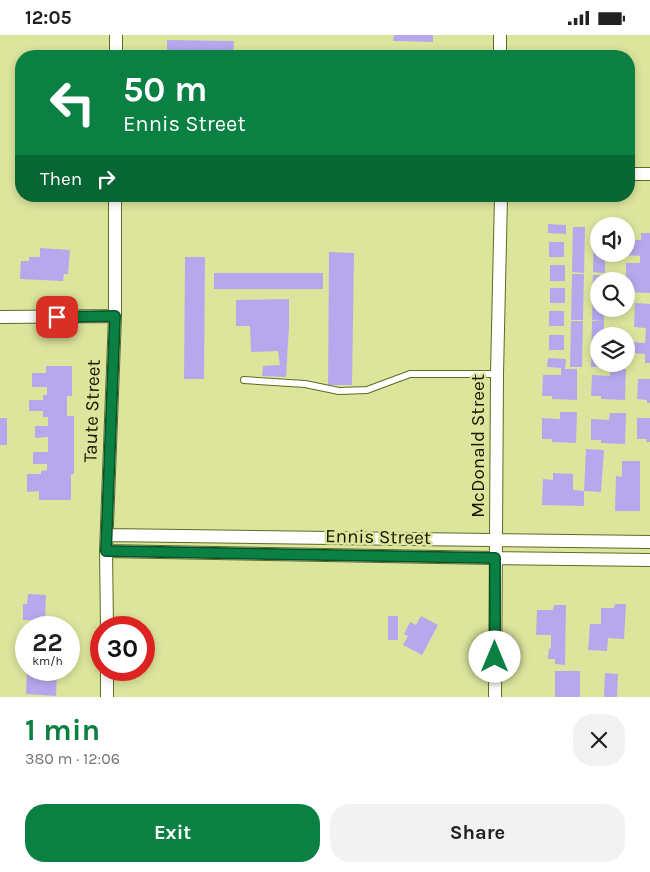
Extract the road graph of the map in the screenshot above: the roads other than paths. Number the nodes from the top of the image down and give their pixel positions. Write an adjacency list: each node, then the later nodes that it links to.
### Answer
1 (116, 35): 3 (street)
2 (500, 35): 4 (street)
3 (116, 50)
4 (500, 50)
5 (635, 174): 6 (street)
6 (650, 174)
7 (115, 202): 9 (street, Taute Street)
8 (501, 202): 11 (street, McDonald Street)
9 (115, 316): 10 (street); 13 (street, Taute Street)
10 (0, 317)
11 (497, 374): 12 (lane); 14 (street, McDonald Street)
12 (244, 380)
13 (106, 535): 14 (street, Ennis Street); 16 (street, Taute Street)
14 (496, 541): 15 (street, Ennis Street); 17 (street, McDonald Street)
15 (650, 542)
16 (106, 551): 17 (street, Ennis Street); 19 (street, Taute Street)
17 (495, 558): 18 (street, Ennis Street); 22 (street, McDonald Street)
18 (650, 559)
19 (106, 616)
20 (107, 681): 21 (street)
21 (107, 697)
22 (495, 697)

